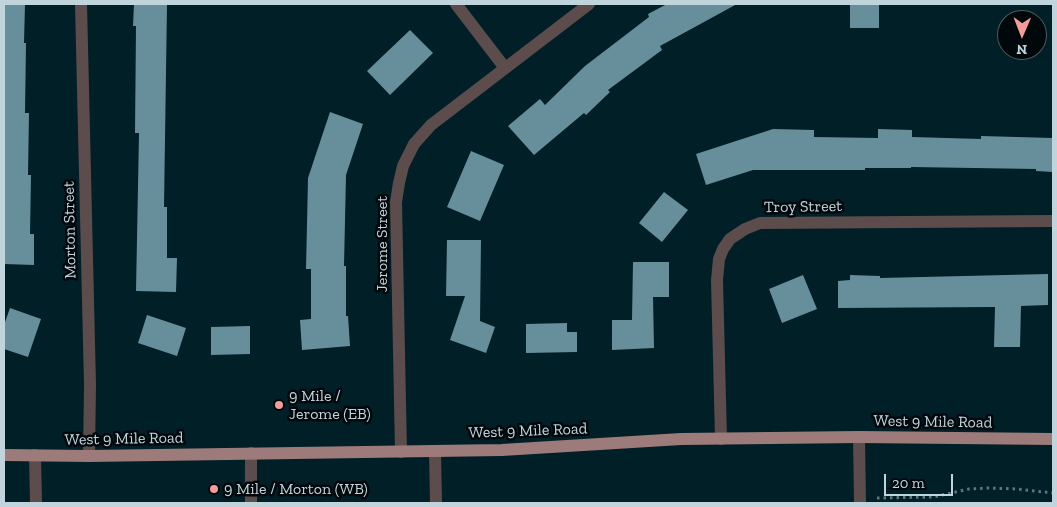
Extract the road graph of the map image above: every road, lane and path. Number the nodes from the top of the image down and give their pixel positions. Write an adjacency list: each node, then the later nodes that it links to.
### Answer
1 (81, 4): 14 (street, Morton Street)
2 (456, 4): 4 (street)
3 (589, 4): 4 (street, Jerome Street)
4 (505, 68): 10 (street, Jerome Street)
5 (1053, 221): 7 (street, Troy Street)
6 (859, 437): 7 (main road, West 9 Mile Road); 8 (main road, West 9 Mile Road); 20 (street)
7 (721, 439): 9 (main road, West 9 Mile Road)
8 (1053, 440)
9 (435, 451): 10 (main road, West 9 Mile Road); 19 (street)
10 (401, 452): 11 (main road, West 9 Mile Road)
11 (251, 453): 14 (main road, West 9 Mile Road); 18 (street)
12 (4, 455): 13 (main road, West 9 Mile Road)
13 (35, 456): 14 (main road, West 9 Mile Road); 17 (street)
14 (90, 456)
15 (1053, 493): 16 (path)
16 (876, 498)
17 (36, 503)
18 (251, 503)
19 (436, 503)
20 (860, 503)

